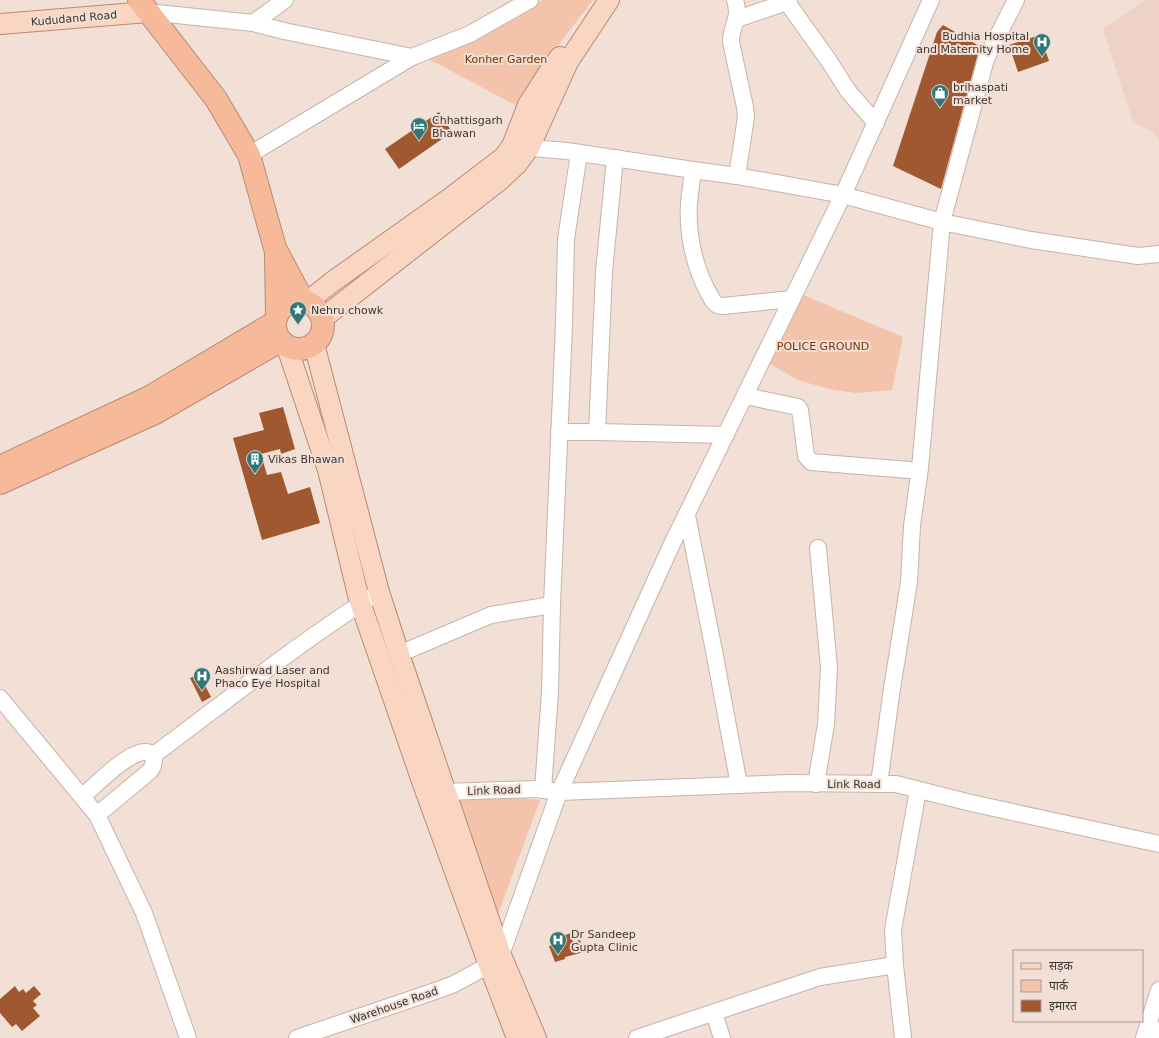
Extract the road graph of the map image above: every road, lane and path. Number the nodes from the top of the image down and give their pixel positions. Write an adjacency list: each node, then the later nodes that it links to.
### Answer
1 (285, 0): 11 (street)
2 (530, 0): 13 (street)
3 (600, 0): 15 (main road)
4 (609, 0): 15 (main road)
5 (735, 0): 10 (street)
6 (931, 0): 14 (street)
7 (1016, 0): 22 (street)
8 (788, 1): 10 (street); 14 (street)
9 (156, 6): 11 (street); 12 (main road, Kududand Road); 17 (highway)
10 (737, 19): 20 (street)
11 (253, 23): 13 (street)
12 (0, 24)
13 (412, 57): 17 (street)
14 (876, 123): 21 (street)
15 (521, 147): 16 (street); 26 (main road); 27 (main road)
16 (579, 153): 18 (street); 31 (street)
17 (249, 155): 23 (highway)
18 (614, 158): 19 (street); 32 (street)
19 (693, 170): 20 (street); 25 (street)
20 (737, 176): 21 (street)
21 (843, 195): 22 (street); 25 (street)
22 (942, 222): 24 (street); 46 (street)
23 (276, 248): 26 (highway); 28 (highway)
24 (1159, 254)
25 (792, 299): 30 (street)
26 (305, 301): 27 (highway); 28 (highway)
27 (323, 318): 29 (highway)
28 (280, 331): 29 (highway); 34 (highway); 36 (highway); 40 (main road)
29 (314, 344): 39 (main road)
30 (744, 396): 33 (street); 35 (street)
31 (559, 432): 32 (street); 41 (street)
32 (597, 432): 33 (street)
33 (726, 435): 37 (street)
34 (0, 467)
35 (909, 470)
36 (0, 483)
37 (687, 515): 47 (street); 50 (street)
38 (818, 548): 45 (street)
39 (379, 592): 40 (street); 42 (main road)
40 (360, 604): 44 (street); 52 (main road)
41 (552, 606): 42 (street); 48 (street)
42 (399, 654): 52 (main road)
43 (0, 698): 51 (street)
44 (155, 754): 51 (street); 53 (street)
45 (816, 784): 46 (street, Link Road); 47 (street, Link Road)
46 (879, 784): 49 (street, Link Road)
47 (739, 785): 50 (street, Link Road)
48 (543, 790): 50 (street, Link Road); 52 (street, Link Road)
49 (918, 790): 54 (street, Link Road); 56 (street)
50 (560, 792): 55 (street)
51 (82, 797): 53 (street)
52 (437, 798): 55 (main road)
53 (97, 815): 60 (street)
54 (1159, 844)
55 (495, 960): 61 (street, Warehouse Road); 62 (main road); 63 (main road)
56 (895, 965): 58 (street); 66 (street)
57 (1159, 990): 67 (street)
58 (714, 1013): 64 (street); 65 (street)
59 (1159, 1030): 68 (street)
60 (188, 1038)
61 (298, 1038)
62 (517, 1038)
63 (536, 1038)
64 (637, 1038)
65 (722, 1038)
66 (903, 1038)
67 (1144, 1038)
68 (1157, 1038)

